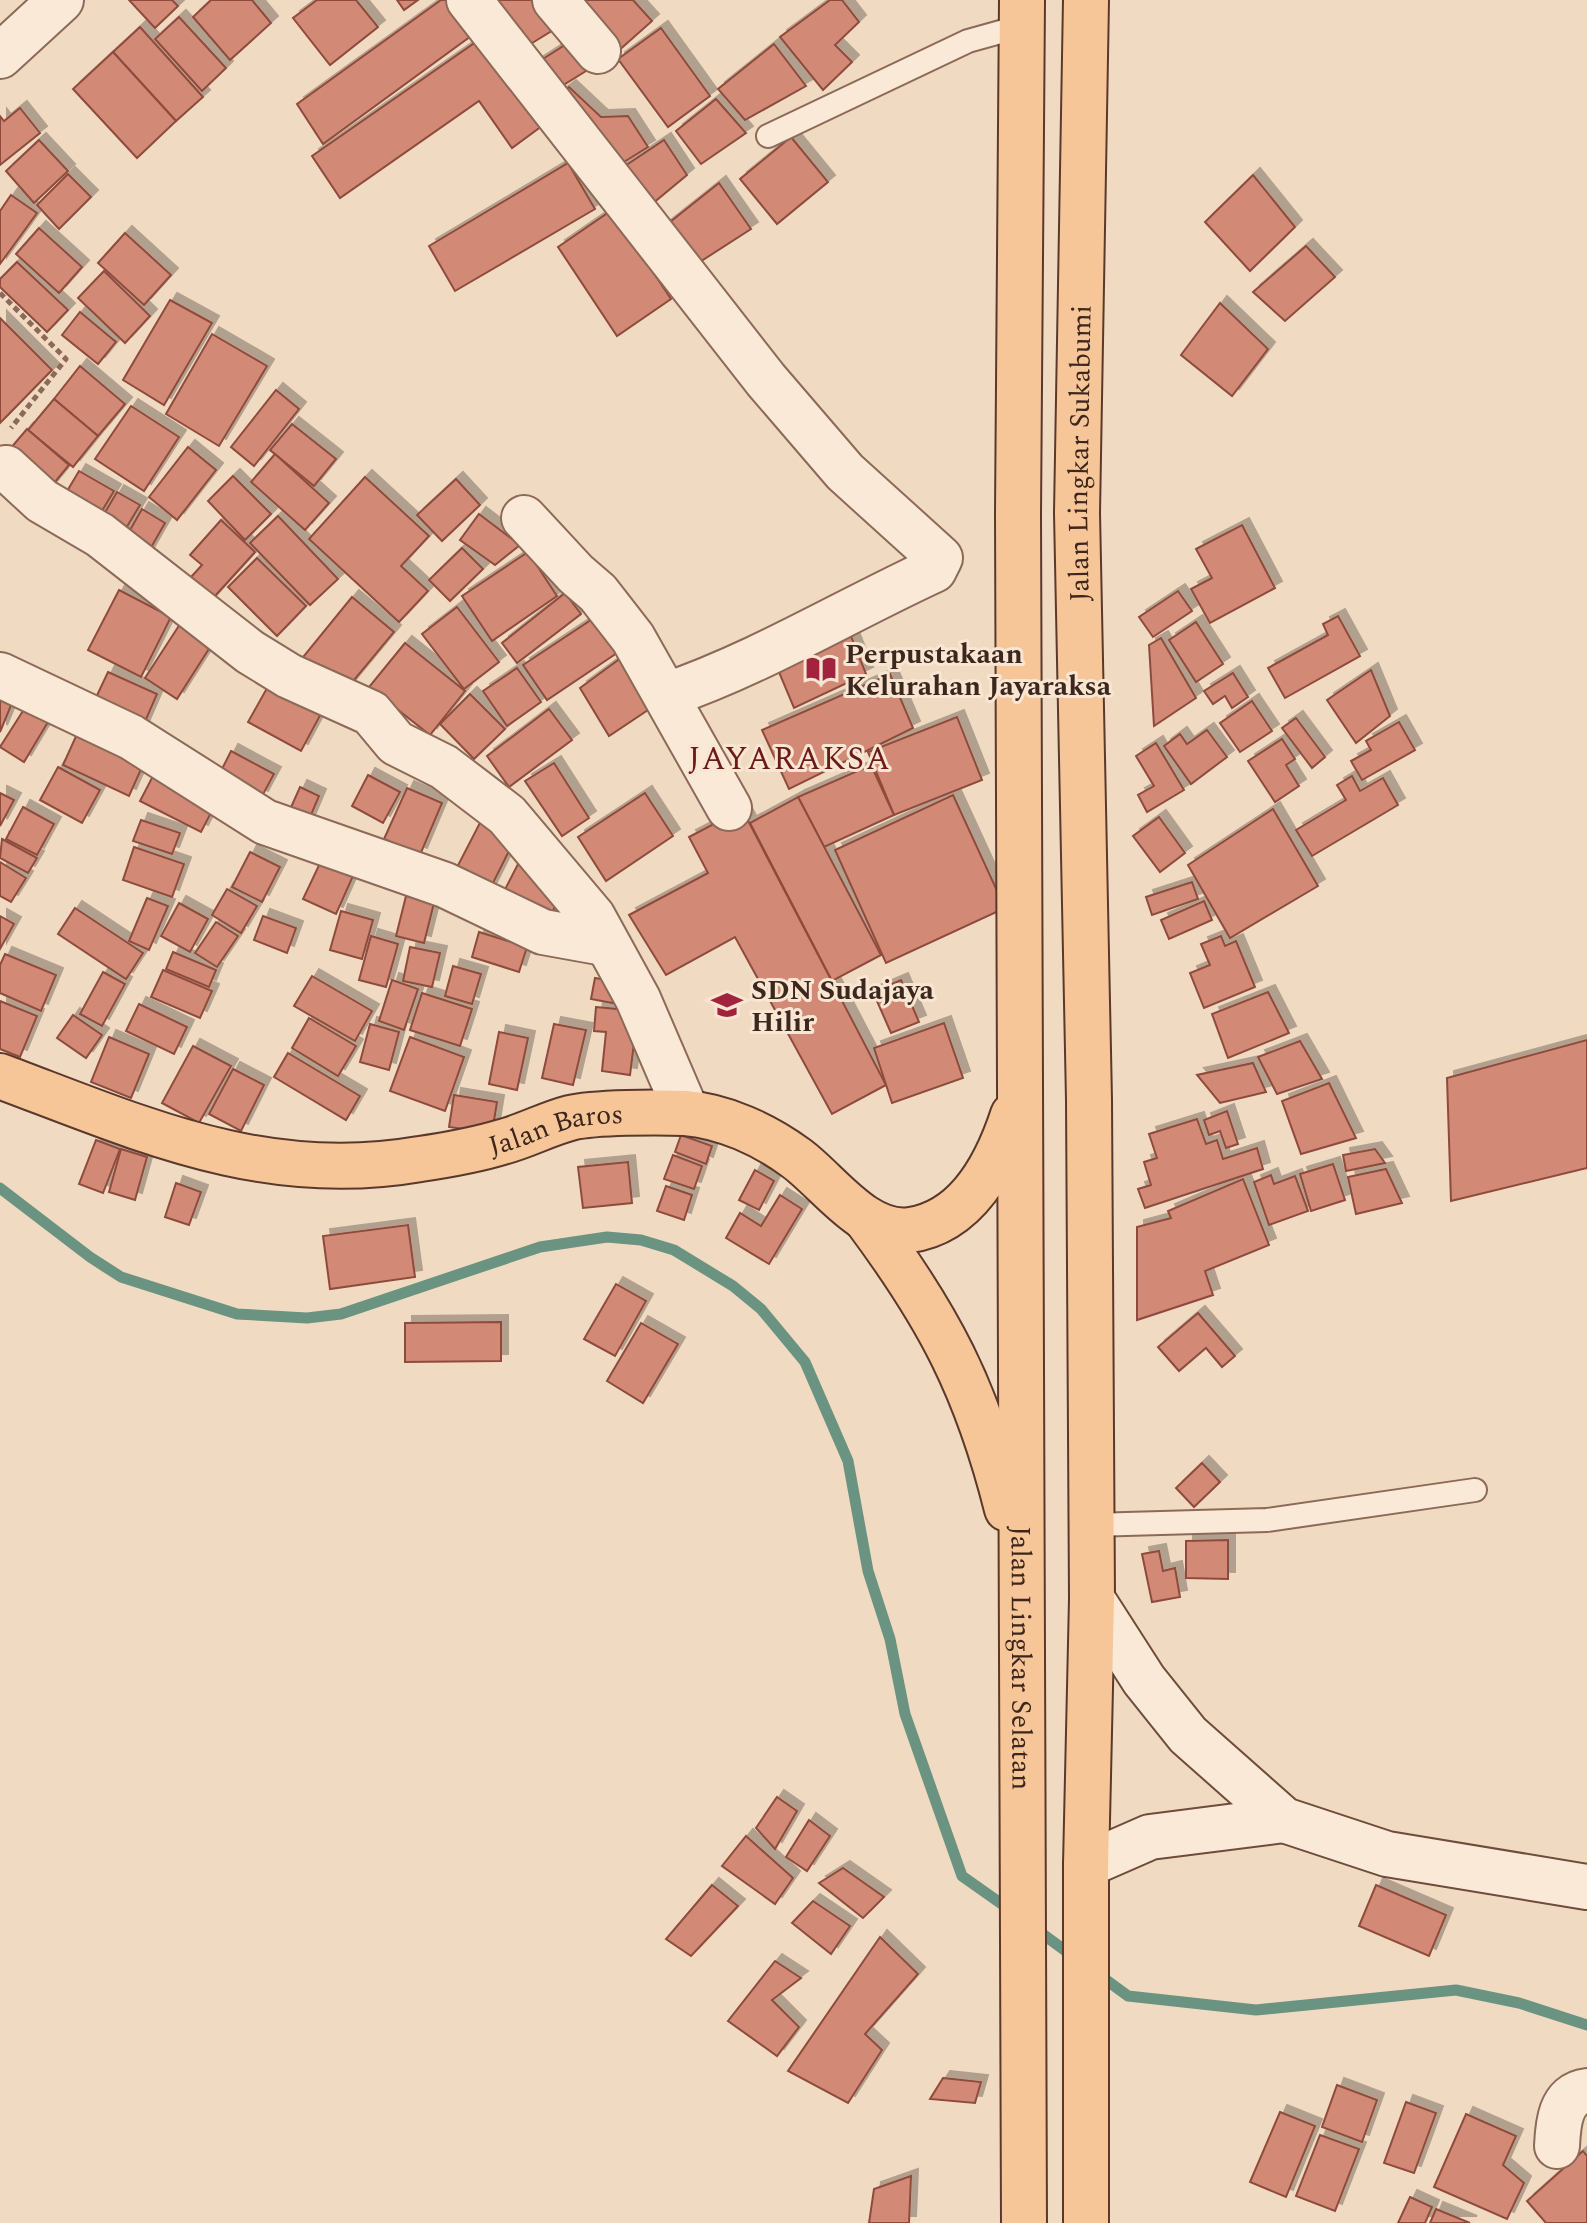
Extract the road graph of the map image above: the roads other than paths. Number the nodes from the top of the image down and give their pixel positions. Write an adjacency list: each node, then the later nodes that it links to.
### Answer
1 (61, 0): 7 (street)
2 (469, 0): 12 (street)
3 (555, 0): 6 (street)
4 (1086, 0): 20 (main road, Jalan Lingkar Sukabumi)
5 (1022, 13): 8 (lane); 16 (main road)
6 (598, 51)
7 (0, 56)
8 (768, 136)
9 (8, 449): 14 (street)
10 (524, 518): 12 (street)
11 (0, 675): 14 (street)
12 (667, 695): 13 (street)
13 (729, 808)
14 (604, 943): 17 (street)
15 (0, 1076): 17 (main road, Jalan Baros)
16 (1020, 1094): 18 (main road, Jalan Baros); 21 (main road, Jalan Lingkar Selatan)
17 (687, 1113): 18 (main road, Jalan Baros)
18 (866, 1219): 21 (main road)
19 (1475, 1490): 20 (lane)
20 (1091, 1525): 22 (main road)
21 (1023, 1574): 28 (main road, Jalan Lingkar Selatan)
22 (1092, 1599): 23 (street); 24 (main road)
23 (1284, 1820): 24 (street); 25 (street)
24 (1086, 1865): 29 (main road)
25 (1587, 1887)
26 (1587, 2091): 27 (street)
27 (1557, 2146)
28 (1024, 2223)
29 (1086, 2223)

